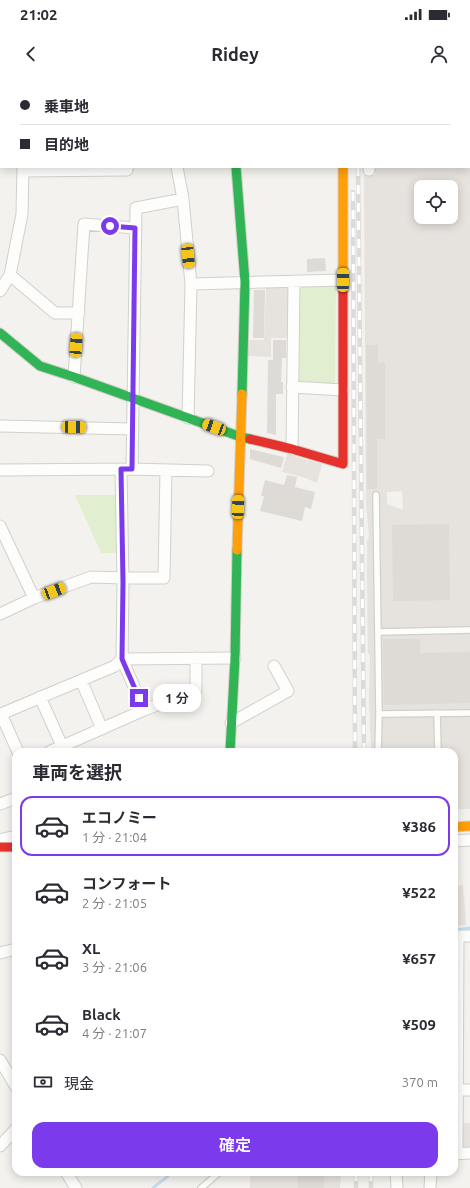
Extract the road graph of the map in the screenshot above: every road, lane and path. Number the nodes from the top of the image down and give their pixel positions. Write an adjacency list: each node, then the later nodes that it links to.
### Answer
1 (127, 168): 5 (street)
2 (178, 168): 6 (street)
3 (236, 168): 11 (street)
4 (343, 168): 9 (street)
5 (23, 169): 8 (street)
6 (183, 200): 7 (street); 12 (street)
7 (135, 228): 14 (street); 19 (street)
8 (10, 275): 13 (street); 14 (street)
9 (343, 280): 10 (street); 18 (street)
10 (294, 281): 11 (street); 17 (street)
11 (245, 282): 12 (street); 23 (street)
12 (191, 284): 20 (street)
13 (0, 292)
14 (78, 314): 16 (street)
15 (0, 332): 16 (street)
16 (74, 376): 19 (street)
17 (292, 387): 18 (street); 24 (street)
18 (343, 390): 24 (street)
19 (133, 398): 20 (street); 22 (street)
20 (188, 418): 23 (street)
21 (0, 426): 22 (street)
22 (133, 429): 25 (street)
23 (241, 437): 24 (street); 37 (street)
24 (292, 449)
25 (127, 469): 26 (street); 27 (street); 31 (street)
26 (0, 470)
27 (166, 470): 28 (street); 31 (street)
28 (208, 471)
29 (376, 495): 35 (lane)
30 (0, 526): 32 (street)
31 (123, 578): 32 (street); 38 (street)
32 (34, 598): 33 (street)
33 (0, 614)
34 (470, 630): 35 (lane)
35 (378, 632): 45 (lane)
36 (196, 658): 37 (street); 38 (street); 42 (street)
37 (235, 658): 46 (street)
38 (122, 659): 40 (street); 42 (street)
39 (274, 666): 46 (street)
40 (81, 680): 41 (street); 47 (street)
41 (40, 697): 48 (street); 49 (street)
42 (144, 710): 47 (street)
43 (470, 712): 44 (lane)
44 (437, 713): 45 (lane); 53 (lane)
45 (379, 714): 52 (lane)
46 (231, 723): 51 (street)
47 (102, 729): 48 (street)
48 (62, 746): 50 (street)
49 (16, 748)
50 (58, 748)
51 (230, 748)
52 (378, 748)
53 (438, 748)
54 (12, 800): 55 (street)
55 (0, 804)
56 (470, 818): 57 (street)
57 (458, 819)
58 (470, 826): 59 (street)
59 (458, 827)
60 (470, 840): 61 (street)
61 (458, 841)
62 (458, 936): 63 (street)
63 (470, 936)
64 (12, 950): 65 (street)
65 (0, 954)
66 (0, 1060): 67 (street)
67 (12, 1080)
68 (458, 1090): 69 (street)
69 (470, 1090)
70 (12, 1133): 71 (street)
71 (0, 1146)
72 (470, 1153): 73 (street)
73 (458, 1154)
74 (68, 1176): 78 (street)
75 (215, 1176): 79 (lane)
76 (396, 1176): 80 (street)
77 (431, 1176): 81 (street)
78 (76, 1188)
79 (201, 1188)
80 (396, 1188)
81 (430, 1188)

